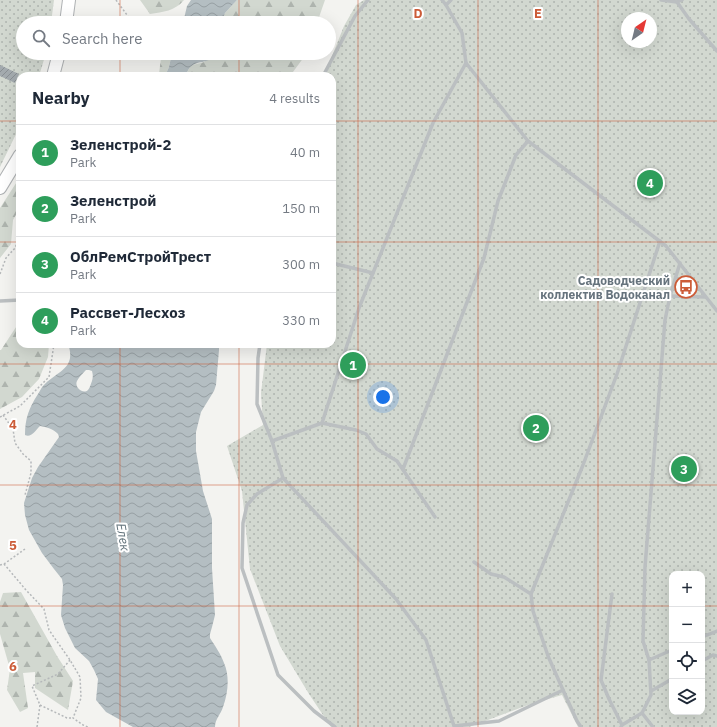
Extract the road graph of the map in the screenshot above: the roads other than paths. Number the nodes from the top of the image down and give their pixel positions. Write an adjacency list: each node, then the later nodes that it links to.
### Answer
1 (69, 0): 9 (highway)
2 (368, 0): 11 (lane)
3 (442, 0): 8 (lane)
4 (451, 0): 8 (lane)
5 (661, 0): 7 (lane)
6 (682, 0): 7 (lane)
7 (677, 2): 10 (lane)
8 (446, 4): 14 (lane)
9 (67, 16)
10 (717, 51)
11 (336, 52)
12 (57, 60): 15 (highway)
13 (332, 60): 16 (lane)
14 (466, 63): 17 (lane); 23 (lane)
15 (54, 72)
16 (325, 72)
17 (528, 141): 20 (lane); 32 (lane)
18 (16, 162): 19 (highway)
19 (0, 188)
20 (660, 241): 21 (lane); 36 (lane)
21 (680, 263): 24 (lane); 25 (lane)
22 (336, 264): 23 (lane)
23 (373, 273): 30 (lane)
24 (670, 296): 25 (lane); 43 (lane)
25 (705, 297): 28 (lane)
26 (16, 300): 27 (lane)
27 (0, 301)
28 (717, 312)
29 (259, 348): 31 (lane)
30 (322, 423): 31 (lane); 32 (lane)
31 (272, 441): 33 (lane)
32 (403, 470): 34 (lane)
33 (283, 478): 49 (lane); 50 (lane)
34 (435, 517)
35 (474, 562): 36 (lane)
36 (531, 594): 45 (lane)
37 (612, 594): 48 (lane)
38 (717, 630): 39 (lane)
39 (705, 636)
40 (669, 651): 43 (lane)
41 (717, 656): 42 (lane)
42 (705, 659)
43 (649, 660): 46 (lane)
44 (669, 681): 46 (lane)
45 (563, 690): 50 (lane); 51 (lane)
46 (651, 691): 47 (lane)
47 (642, 713): 48 (lane); 52 (lane)
48 (621, 726)
49 (335, 727)
50 (454, 727)
51 (582, 727)
52 (653, 727)

